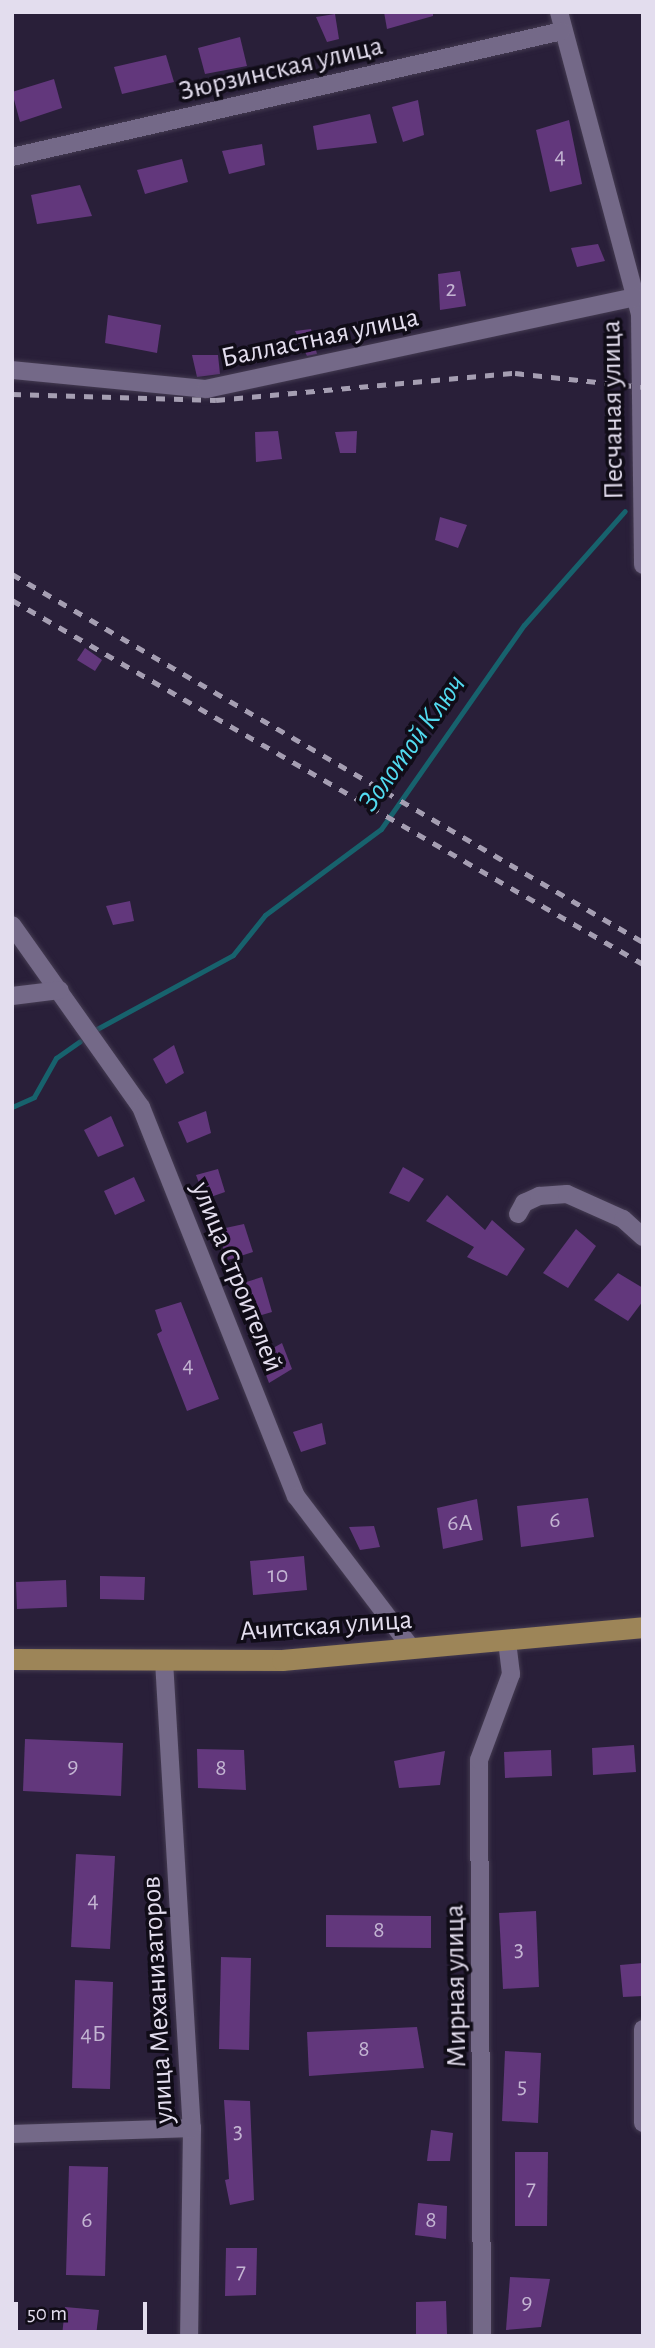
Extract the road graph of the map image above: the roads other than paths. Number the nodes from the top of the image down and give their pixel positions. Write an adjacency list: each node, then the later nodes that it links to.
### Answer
1 (559, 12): 2 (street, Песчаная улица)
2 (562, 31): 3 (street, Зюрзинская улица); 4 (street, Песчаная улица)
3 (12, 157)
4 (639, 308): 5 (street, Балластная улица); 6 (street, Песчаная улица)
5 (12, 370)
6 (643, 565)
7 (12, 925): 8 (street, улица Строителей)
8 (60, 990): 9 (street); 14 (street, улица Строителей)
9 (12, 996)
10 (518, 1214): 11 (street)
11 (643, 1237)
12 (643, 1627): 13 (main road, Ачитская улица)
13 (507, 1641): 14 (main road, Ачитская улица); 22 (street, Мирная улица)
14 (412, 1649): 16 (main road, Ачитская улица)
15 (12, 1659): 16 (main road, Ачитская улица)
16 (164, 1661): 19 (street, улица Механизаторов)
17 (643, 2029): 18 (street)
18 (643, 2123)
19 (192, 2128): 20 (street); 21 (street, улица Механизаторов)
20 (12, 2134)
21 (189, 2336)
22 (482, 2336)

